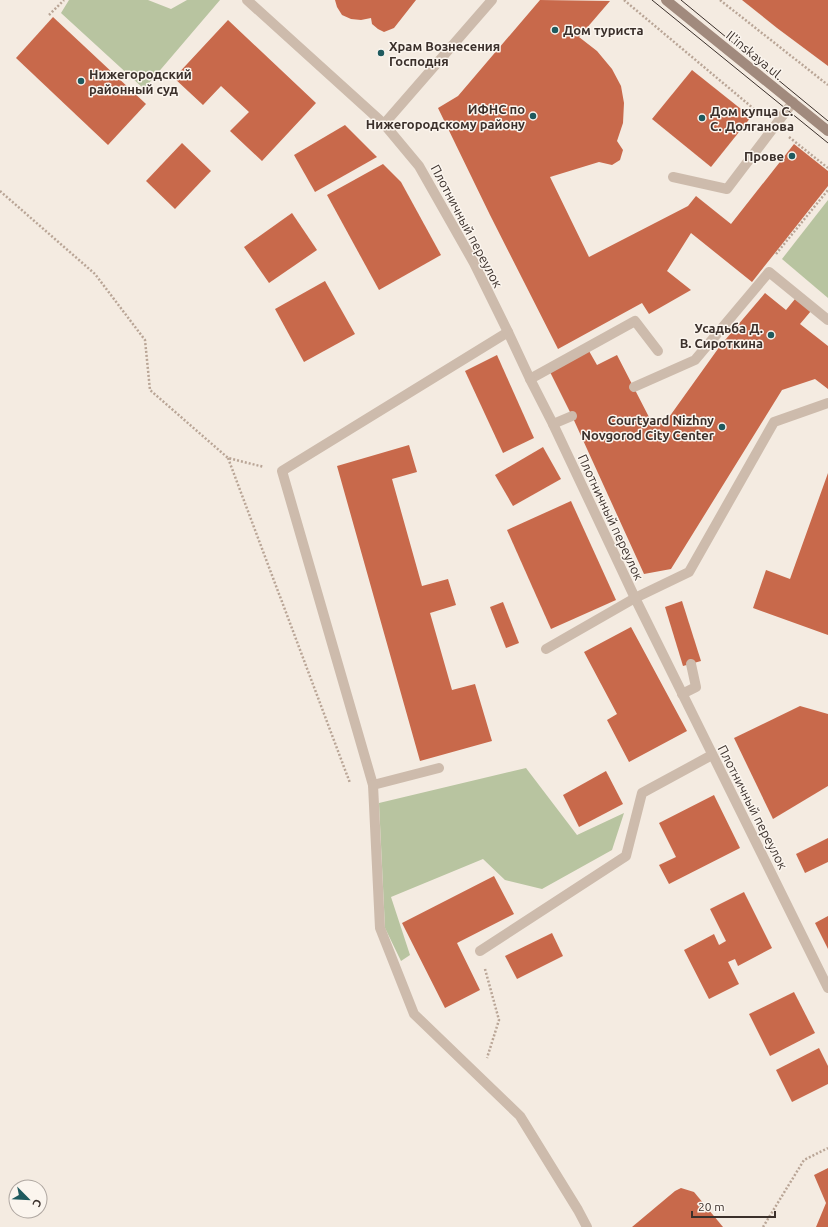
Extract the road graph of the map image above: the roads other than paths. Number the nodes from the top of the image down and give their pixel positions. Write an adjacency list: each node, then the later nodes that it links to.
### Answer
1 (247, 0): 5 (street, Плотничный переулок)
2 (492, 0): 5 (street)
3 (666, 0): 4 (street, Il'inskaya ul.)
4 (793, 102): 6 (street, Il'inskaya ul.); 7 (street)
5 (384, 124): 9 (street, Плотничный переулок)
6 (828, 131)
7 (672, 177)
8 (828, 320): 12 (street)
9 (508, 332): 11 (street, Плотничный переулок); 22 (street)
10 (658, 351): 11 (street)
11 (530, 379): 15 (street, Плотничный переулок)
12 (634, 387)
13 (828, 403): 16 (street)
14 (572, 416): 15 (street)
15 (553, 424): 16 (street, Плотничный переулок)
16 (635, 598): 17 (street); 19 (street, Плотничный переулок)
17 (546, 649)
18 (691, 664): 19 (street)
19 (682, 694): 20 (street, Плотничный переулок)
20 (712, 755): 23 (street); 24 (street, Плотничный переулок)
21 (439, 768): 22 (street)
22 (373, 785): 25 (street)
23 (480, 951)
24 (828, 988)
25 (587, 1227)

